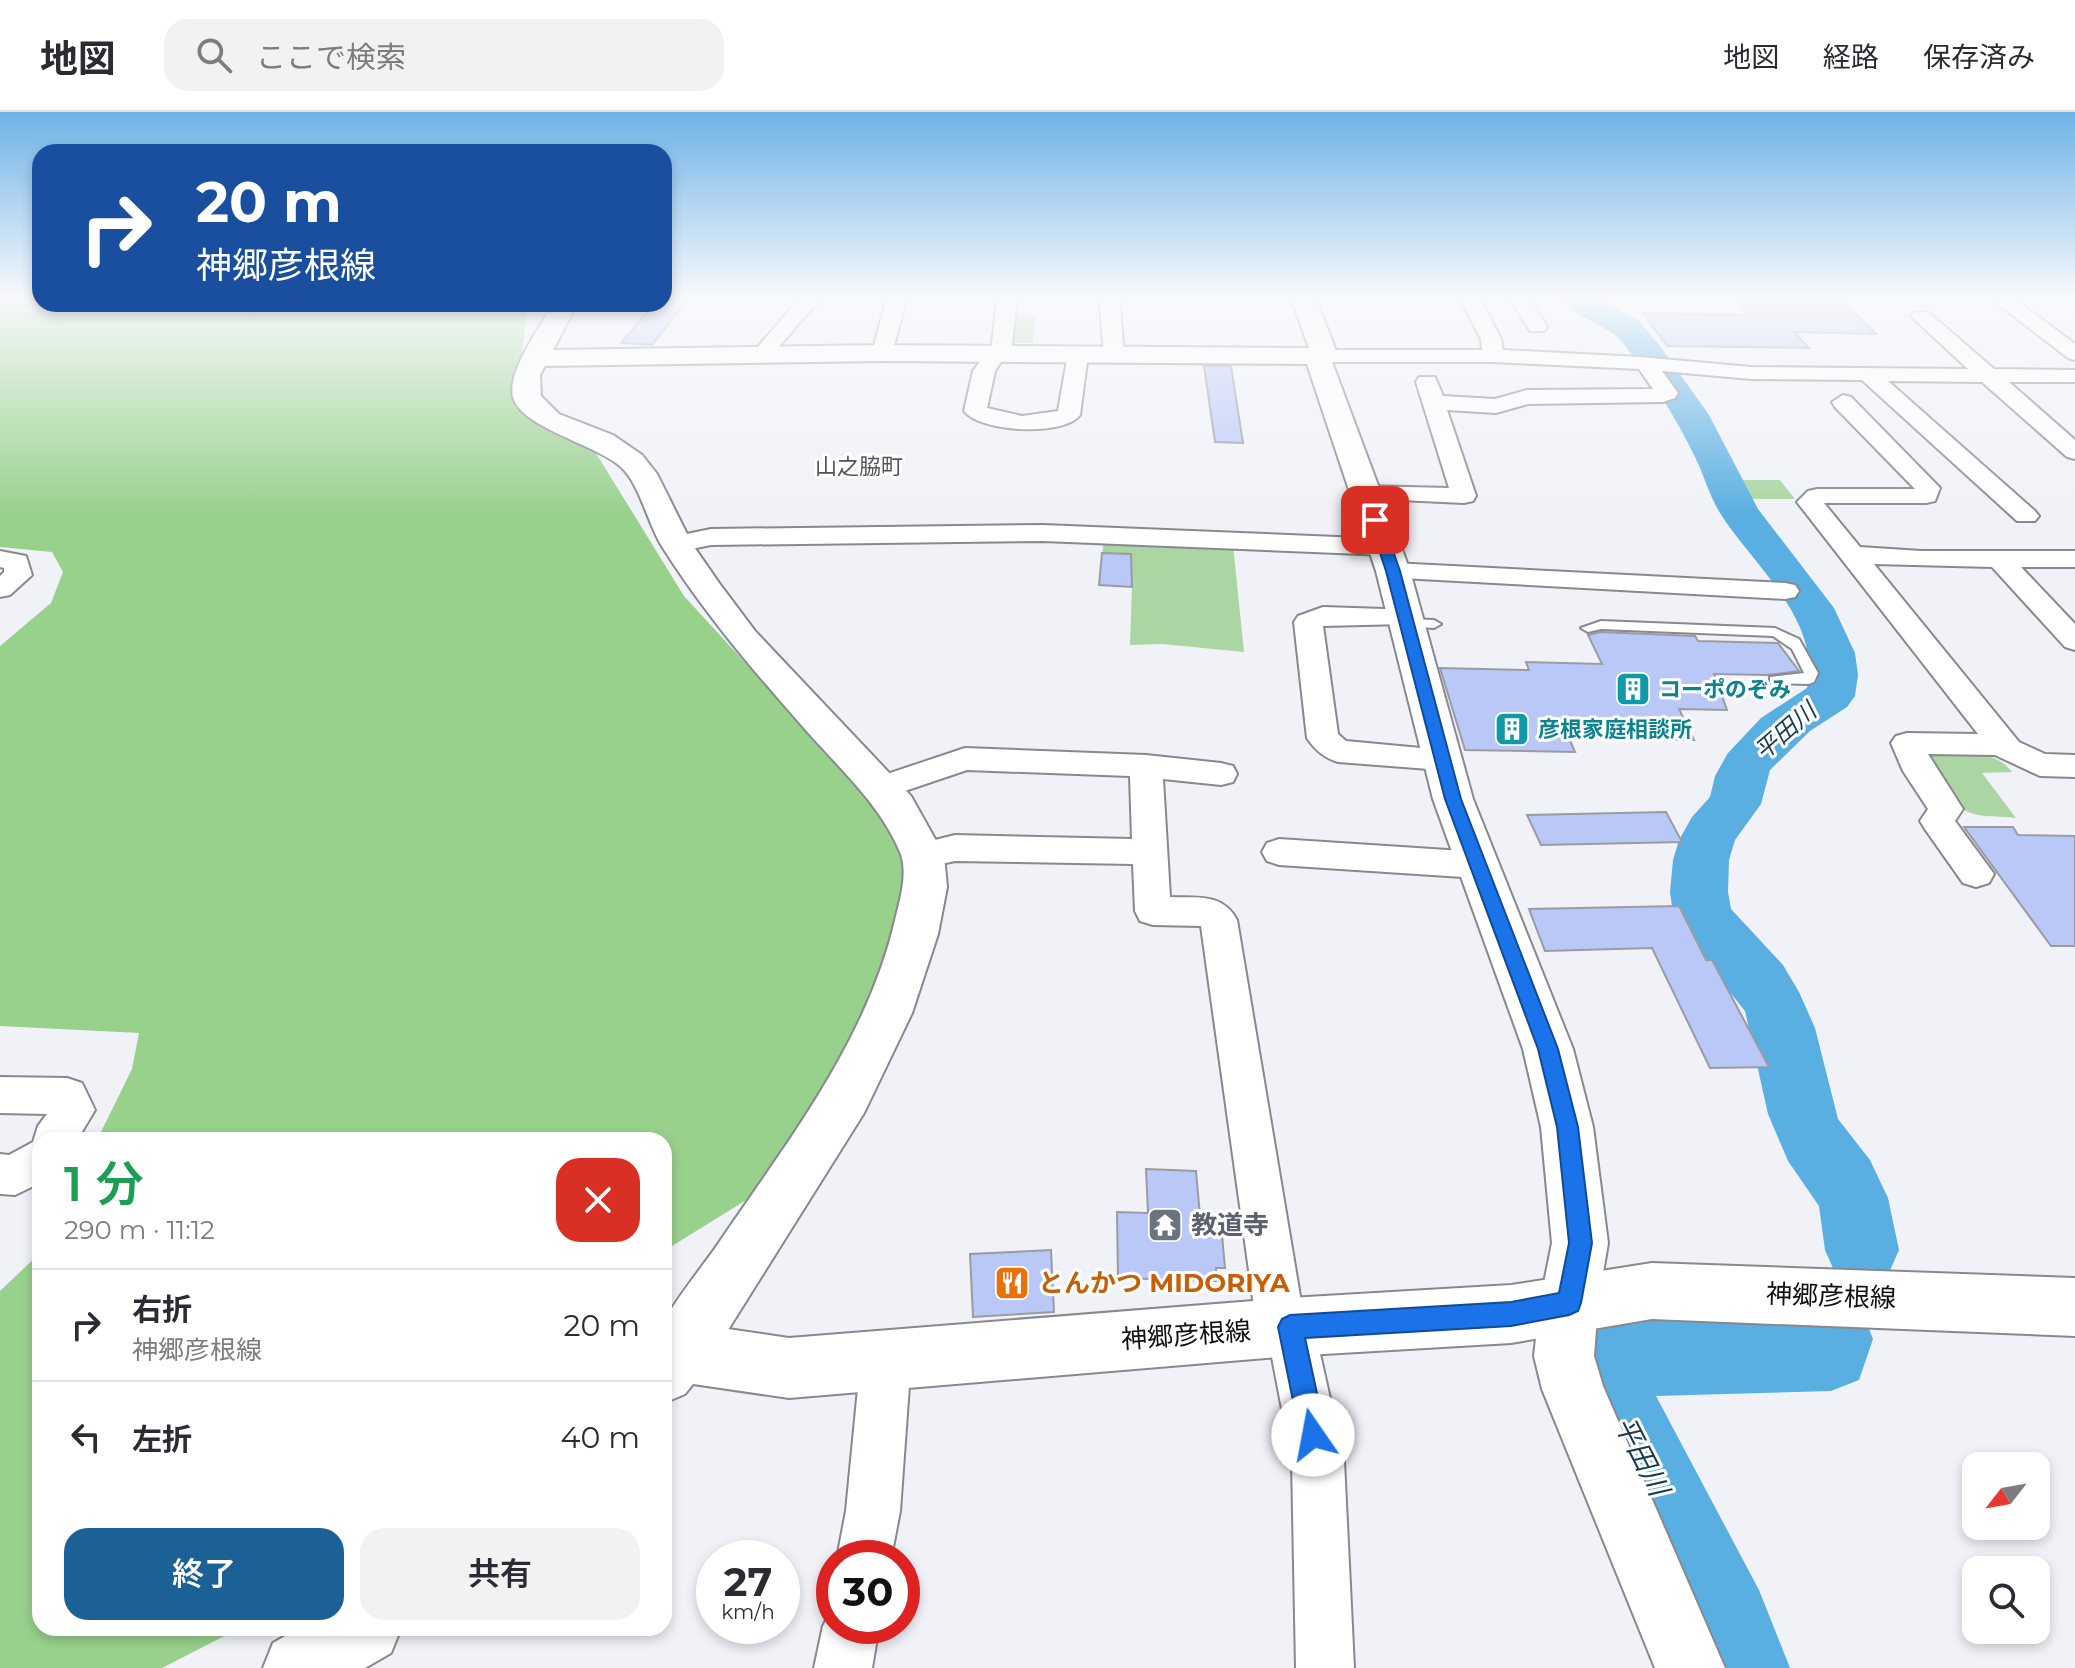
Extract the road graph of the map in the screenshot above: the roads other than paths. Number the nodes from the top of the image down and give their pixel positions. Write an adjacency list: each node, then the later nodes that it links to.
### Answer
1 (530, 370): 17 (street)
2 (985, 370): 3 (street)
3 (1076, 370)
4 (1323, 370): 15 (street)
5 (1423, 370): 12 (street)
6 (1655, 370): 12 (street)
7 (1710, 370): 10 (street)
8 (1982, 370): 9 (street)
9 (1988, 375): 10 (street); 11 (street); 14 (street)
10 (1870, 376): 16 (street)
11 (2075, 376)
12 (1434, 402): 15 (street)
13 (1847, 412): 18 (street)
14 (2075, 452)
15 (1365, 493): 20 (street)
16 (2026, 516)
17 (676, 544): 20 (street); 34 (street)
18 (1855, 555): 21 (street); 29 (street)
19 (0, 559): 23 (street)
20 (1389, 559): 24 (street); 25 (street)
21 (1999, 559): 22 (street); 27 (street)
22 (2075, 559)
23 (0, 589)
24 (1785, 591)
25 (1415, 621): 30 (street); 30 (street)
26 (1588, 628): 28 (lane)
27 (2075, 641)
28 (1775, 680)
29 (2004, 745): 32 (street); 39 (street)
30 (1451, 764): 38 (street)
31 (1146, 766): 33 (street); 34 (street); 35 (street)
32 (2075, 766)
33 (1221, 774)
34 (881, 788): 37 (street)
35 (1150, 852): 37 (street); 46 (street)
36 (1279, 852): 38 (street)
37 (923, 855): 48 (street)
38 (1478, 865): 44 (street)
39 (1976, 874)
40 (0, 1095): 41 (street)
41 (59, 1132)
42 (32, 1164): 43 (street)
43 (0, 1174)
44 (1569, 1303): 45 (street, 神郷彦根線); 46 (street, 神郷彦根線); 55 (street)
45 (2075, 1307)
46 (1286, 1328): 47 (street, 神郷彦根線); 54 (street)
47 (886, 1358): 48 (street, 神郷彦根線); 49 (street)
48 (672, 1363)
49 (867, 1540)
50 (352, 1636): 52 (street)
51 (848, 1644): 53 (street)
52 (298, 1668)
53 (843, 1668)
54 (1325, 1668)
55 (1690, 1668)

